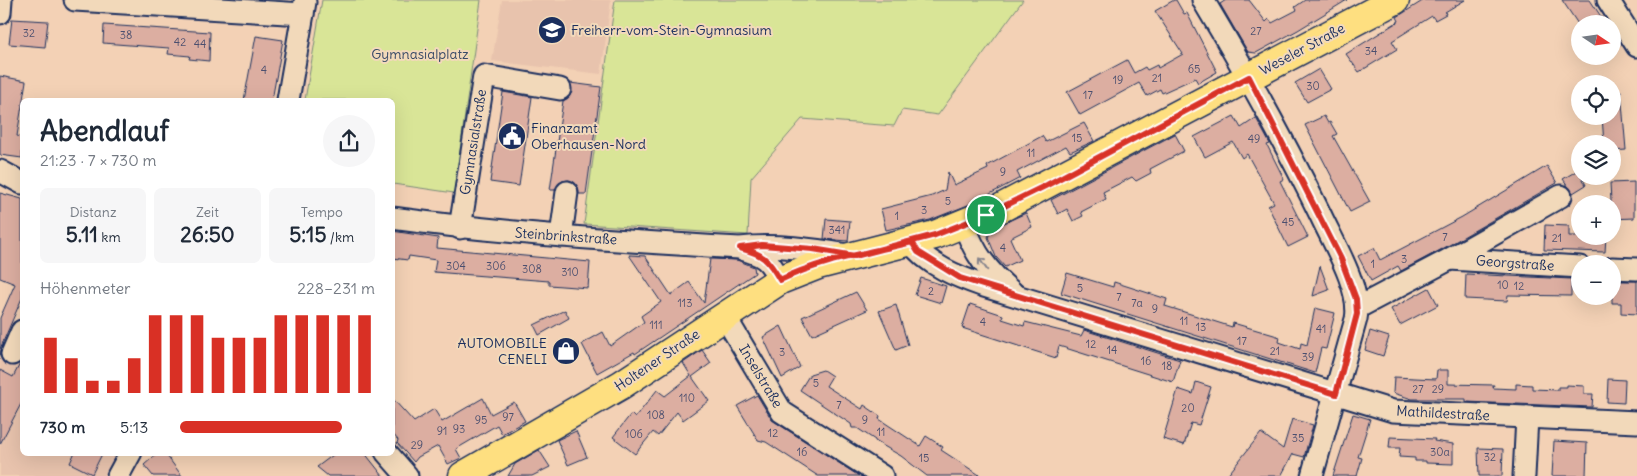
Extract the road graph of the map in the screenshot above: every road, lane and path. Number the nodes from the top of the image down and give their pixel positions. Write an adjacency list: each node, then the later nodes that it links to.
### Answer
1 (2, 0): 7 (street)
2 (75, 0): 6 (street)
3 (1203, 0): 9 (street)
4 (1395, 0): 9 (main road, Weseler Straße)
5 (1608, 0): 8 (street)
6 (304, 7): 11 (street)
7 (0, 13)
8 (1637, 46)
9 (1249, 77): 18 (main road, Weseler Straße); 30 (street)
10 (560, 89): 19 (street, Gymnasialstraße)
11 (288, 98)
12 (0, 171): 13 (street); 14 (street)
13 (20, 173)
14 (20, 182)
15 (567, 192): 20 (street)
16 (1561, 196): 24 (street, Georgstraße)
17 (395, 218): 19 (street, Steinbrinkstraße)
18 (964, 224): 21 (main road, Weseler Straße); 29 (street, Mathildestraße, one-way to 18)
19 (460, 228): 20 (street, Steinbrinkstraße)
20 (561, 236): 22 (street, Steinbrinkstraße)
21 (912, 242): 23 (main road, Weseler Straße); 29 (street, Mathildestraße)
22 (740, 248): 23 (street, Steinbrinkstraße); 28 (street, Steinbrinkstraße)
23 (855, 256): 28 (main road, Holtener Straße)
24 (1450, 259): 25 (street, Georgstraße); 30 (street, Georgstraße)
25 (1571, 266)
26 (1621, 268): 27 (street)
27 (1637, 269)
28 (780, 280): 31 (main road, Holtener Straße)
29 (1016, 295): 34 (street, Mathildestraße)
30 (1357, 308): 34 (street)
31 (724, 315): 41 (main road, Holtener Straße); 42 (street, Inselstraße)
32 (20, 336): 33 (street)
33 (12, 354)
34 (1336, 394): 35 (street, Mathildestraße); 43 (street)
35 (1527, 417): 36 (street, Mathildestraße); 44 (street)
36 (1637, 422)
37 (129, 456): 39 (street)
38 (390, 456): 40 (street)
39 (118, 476)
40 (408, 476)
41 (463, 476)
42 (882, 476)
43 (1312, 476)
44 (1524, 476)

